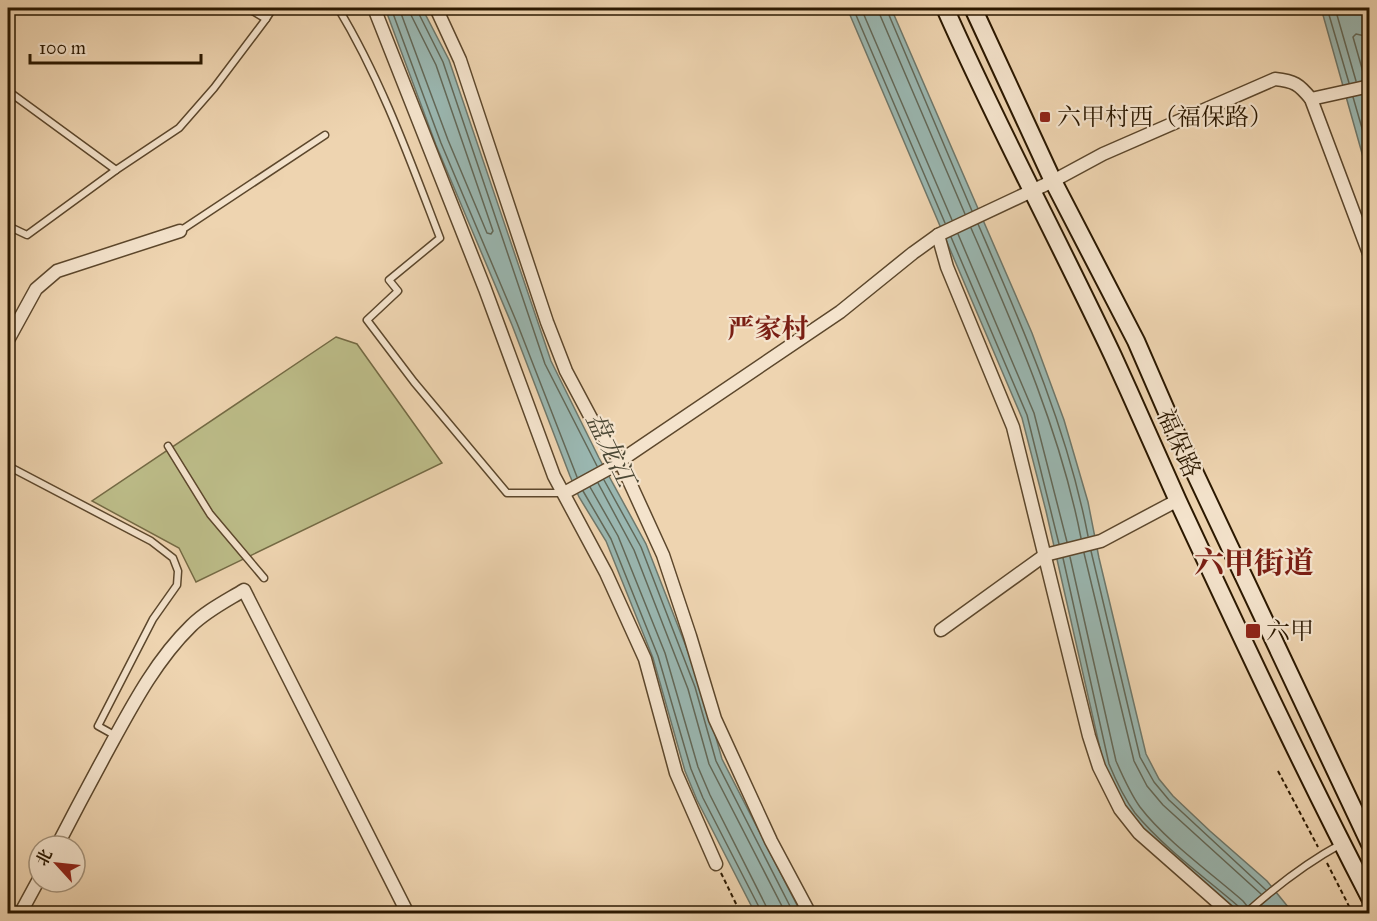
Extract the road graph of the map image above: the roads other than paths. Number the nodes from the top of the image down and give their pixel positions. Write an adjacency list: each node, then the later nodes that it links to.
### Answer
1 (248, 8): 8 (lane)
2 (273, 8): 8 (lane)
3 (338, 8): 24 (lane)
4 (374, 8): 24 (street)
5 (436, 8): 22 (street)
6 (945, 8): 15 (main road, 福保路)
7 (973, 8): 14 (main road, 福保路)
8 (266, 19): 13 (lane)
9 (1370, 86): 11 (street)
10 (8, 92): 13 (lane)
11 (1311, 99): 14 (street); 19 (street)
12 (325, 135): 17 (lane)
13 (116, 170): 16 (lane)
14 (1053, 181): 15 (street); 32 (main road, 福保路)
15 (1030, 191): 18 (street); 25 (main road, 福保路)
16 (8, 226)
17 (180, 231): 20 (street)
18 (938, 235): 22 (street); 26 (street)
19 (1370, 256)
20 (8, 340)
21 (168, 446): 27 (lane)
22 (620, 461): 24 (street); 38 (street)
23 (8, 466): 29 (lane)
24 (564, 493): 33 (street)
25 (1178, 500): 26 (street); 31 (main road, 福保路)
26 (1046, 555): 28 (street); 39 (street)
27 (264, 578)
28 (941, 630)
29 (116, 736): 30 (street); 37 (street)
30 (63, 834)
31 (1341, 844): 35 (main road, 福保路); 40 (lane)
32 (1370, 844)
33 (716, 864)
34 (31, 894): 36 (street)
35 (1370, 898)
36 (20, 914)
37 (408, 914)
38 (810, 914)
39 (1231, 914)
40 (1245, 914)

